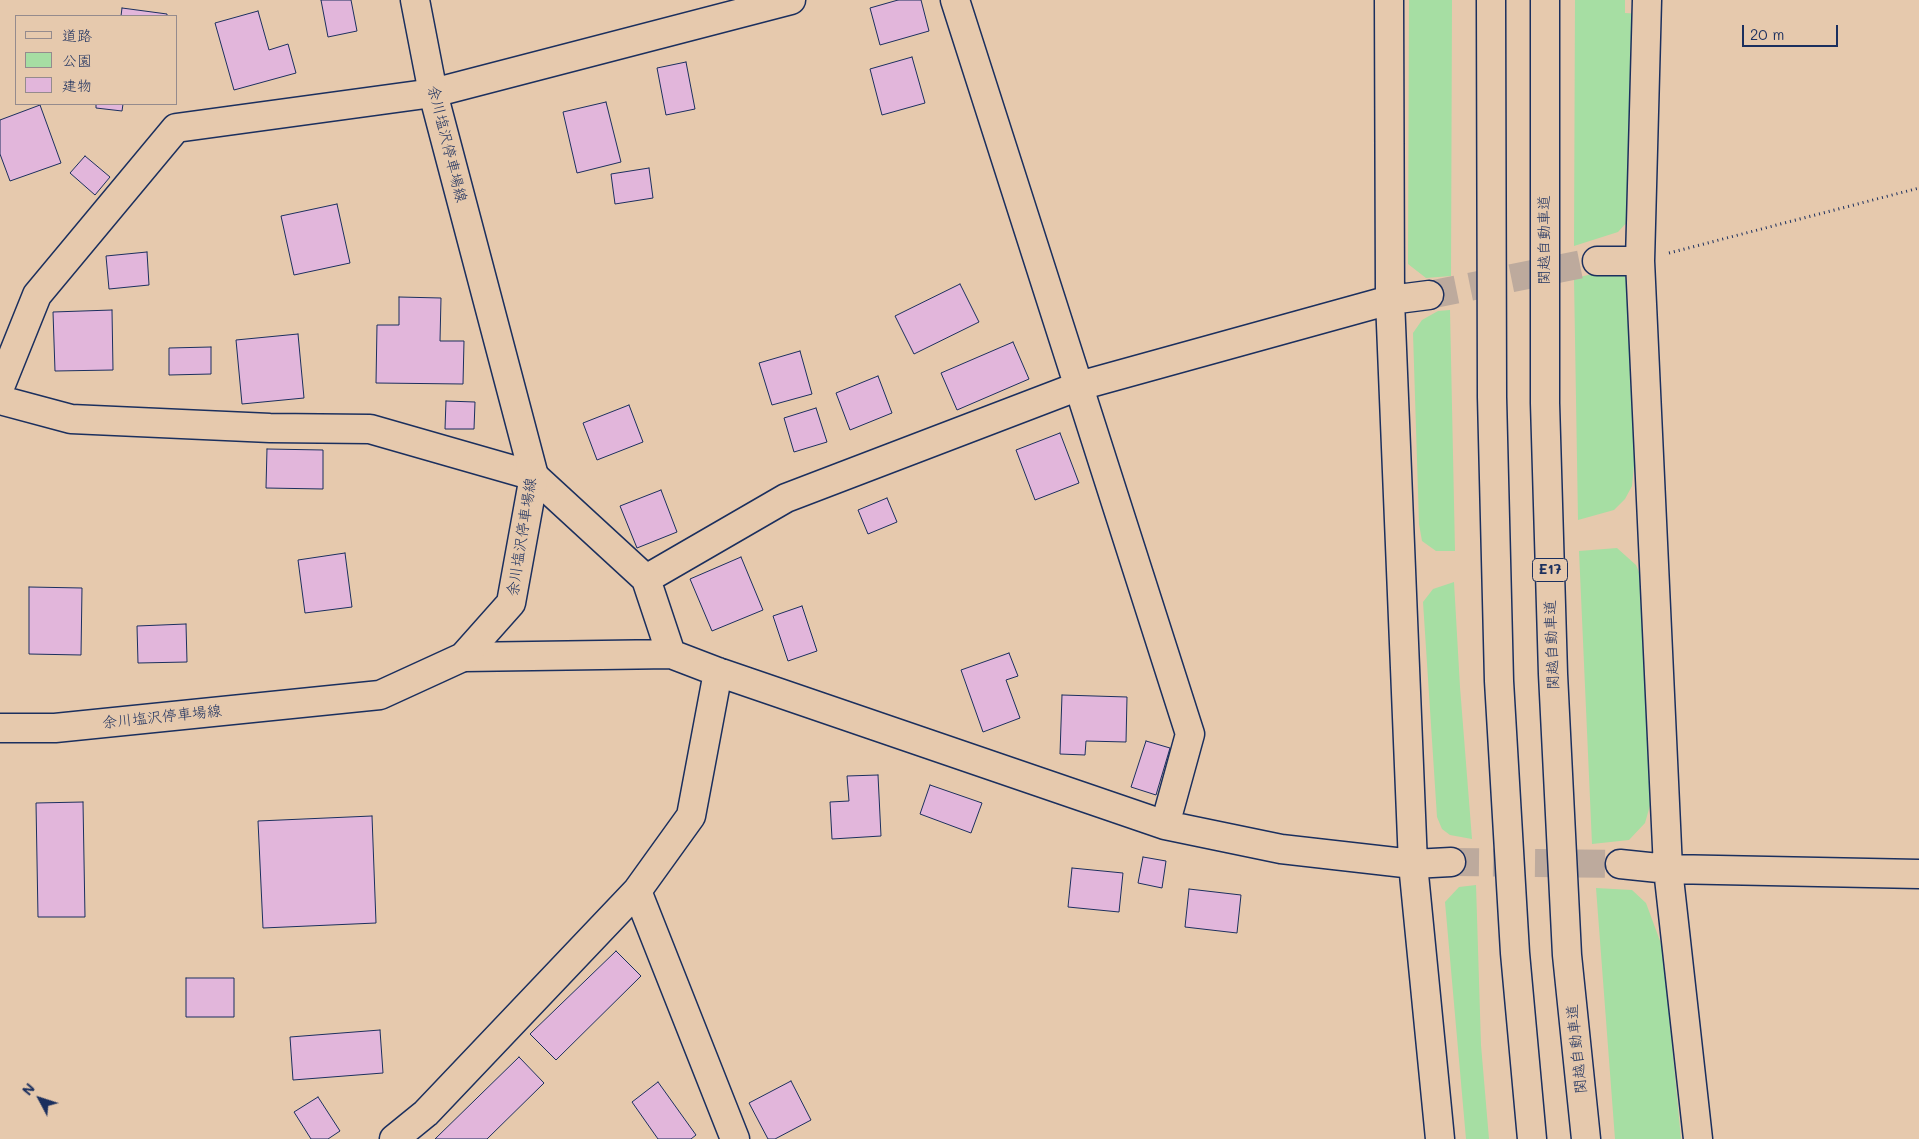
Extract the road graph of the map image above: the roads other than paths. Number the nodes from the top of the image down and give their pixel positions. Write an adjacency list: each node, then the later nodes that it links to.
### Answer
1 (415, 0): 8 (main road, 余川塩沢停車場線)
2 (791, 0): 8 (main road)
3 (955, 0): 13 (main road)
4 (1389, 0): 12 (main road)
5 (1491, 0): 32 (main road)
6 (1545, 0): 33 (main road, 関越自動車道 / E17)
7 (1646, 0): 10 (main road)
8 (433, 93): 14 (main road); 16 (main road, 余川塩沢停車場線)
9 (1597, 261): 10 (main road)
10 (1640, 261): 26 (main road)
11 (1429, 294): 12 (main road)
12 (1390, 300): 13 (main road); 24 (main road)
13 (1079, 386): 17 (main road); 22 (main road)
14 (0, 387)
15 (0, 400): 16 (main road)
16 (534, 476): 17 (main road); 19 (main road, 余川塩沢停車場線)
17 (646, 579): 18 (main road)
18 (671, 654): 19 (main road); 20 (main road)
19 (463, 657): 21 (main road, 余川塩沢停車場線)
20 (718, 672): 22 (main road); 28 (main road)
21 (0, 728)
22 (1165, 825): 24 (main road)
23 (1451, 862): 24 (main road)
24 (1413, 864): 31 (main road)
25 (1620, 864): 26 (main road)
26 (1668, 869): 27 (main road); 34 (main road)
27 (1919, 874)
28 (637, 891): 29 (main road); 30 (main road)
29 (394, 1139)
30 (735, 1139)
31 (1440, 1139)
32 (1532, 1139)
33 (1586, 1139)
34 (1698, 1139)

